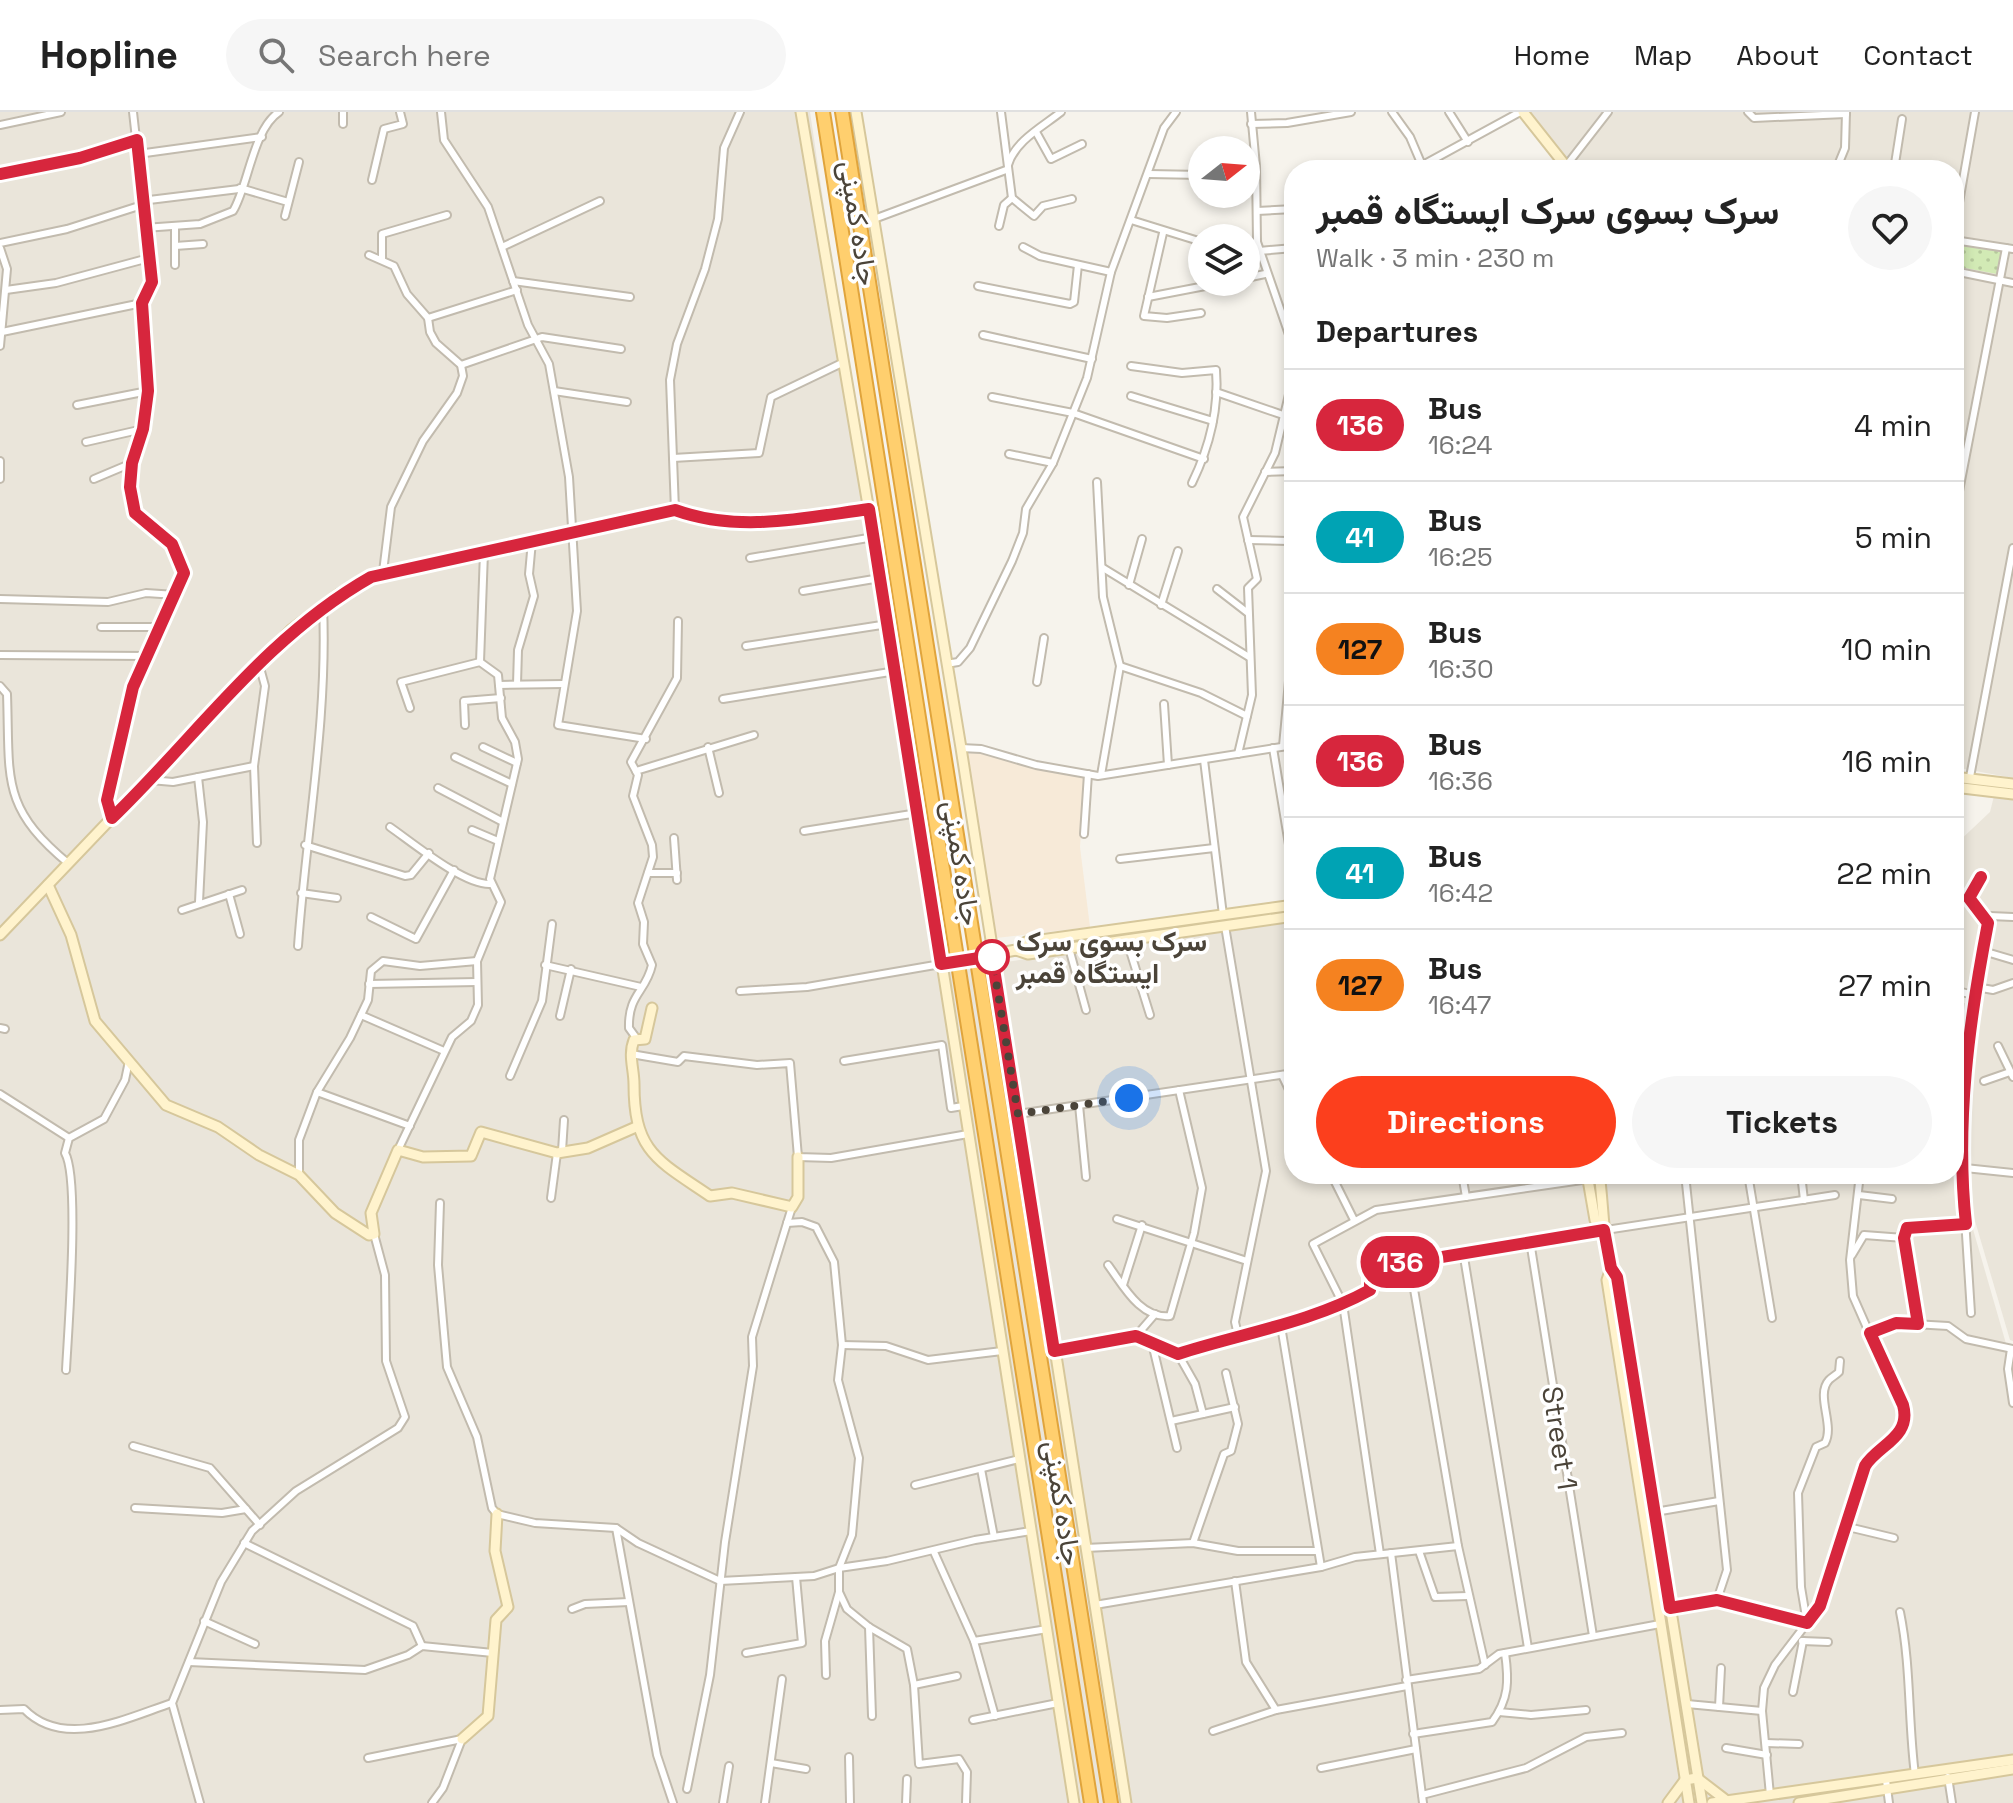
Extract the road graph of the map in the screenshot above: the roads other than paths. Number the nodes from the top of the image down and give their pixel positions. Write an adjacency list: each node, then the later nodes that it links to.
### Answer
1 (61, 112): 27 (street)
2 (133, 112): 30 (street)
3 (279, 112): 29 (street)
4 (343, 112): 25 (street)
5 (400, 112): 46 (street)
6 (441, 112): 69 (street)
7 (740, 112): 121 (street)
8 (801, 112): 105 (street)
9 (823, 112): 256 (highway, جاده کمپنی)
10 (842, 112): 253 (highway, جاده کمپنی)
11 (856, 112): 57 (street)
12 (1001, 112): 41 (street)
13 (1061, 112): 28 (street)
14 (1176, 112): 43 (street)
15 (1251, 112): 26 (street)
16 (1351, 112): 26 (street)
17 (1449, 112): 31 (street)
18 (1521, 112): 31 (street); 36 (street)
19 (1608, 112): 37 (street)
20 (1748, 112): 23 (street)
21 (1975, 112): 44 (street)
22 (1396, 113): 34 (street)
23 (1846, 113): 38 (street)
24 (1902, 119): 39 (street)
25 (343, 124)
26 (1251, 124): 54 (street)
27 (0, 125)
28 (1036, 132): 32 (street); 41 (street)
29 (262, 137): 33 (street); 47 (street)
30 (137, 140): 33 (street); 42 (street)
31 (1468, 142): 35 (street)
32 (1082, 144)
33 (138, 154): 50 (street)
34 (1420, 160)
35 (1438, 160)
36 (1561, 160)
37 (1571, 160)
38 (1840, 160)
39 (1896, 160)
40 (299, 162): 52 (street)
41 (1006, 170): 48 (street); 57 (street)
42 (0, 174)
43 (1149, 174): 45 (street); 58 (street)
44 (1964, 174)
45 (1188, 175)
46 (372, 180)
47 (240, 189): 50 (street); 52 (street); 60 (street)
48 (1012, 198): 49 (street); 61 (street)
49 (1072, 199)
50 (141, 201): 62 (street); 67 (street)
51 (600, 201): 69 (street)
52 (288, 202): 56 (street)
53 (1284, 210): 54 (street)
54 (1257, 211): 59 (street)
55 (447, 215): 78 (street)
56 (285, 216)
57 (874, 219): 167 (street)
58 (1131, 220): 63 (street); 81 (street)
59 (1257, 224)
60 (175, 226): 62 (street); 68 (street)
61 (999, 226)
62 (144, 228): 76 (street)
63 (1163, 233): 64 (street); 93 (street)
64 (1188, 239)
65 (1964, 242): 72 (street)
66 (203, 244): 68 (street)
67 (0, 246): 77 (street)
68 (175, 246): 79 (street)
69 (502, 247): 86 (street)
70 (1023, 247): 80 (street)
71 (1284, 249): 73 (street)
72 (2010, 249): 85 (street)
73 (1260, 251)
74 (369, 255): 78 (street)
75 (1260, 255): 83 (street)
76 (149, 258): 90 (street); 94 (street)
77 (2, 260): 90 (street)
78 (382, 260): 96 (street)
79 (175, 265)
80 (1078, 265): 81 (street); 88 (street)
81 (1111, 272): 104 (street)
82 (1964, 273): 85 (street)
83 (1265, 274): 84 (street); 98 (street)
84 (1260, 275)
85 (2000, 280): 87 (street); 126 (street)
86 (513, 281): 91 (street); 92 (street)
87 (2013, 283)
88 (978, 286)
89 (1188, 289): 93 (street)
90 (6, 290): 97 (street)
91 (517, 290): 96 (street); 101 (street)
92 (630, 297)
93 (1148, 297): 95 (street)
94 (142, 303): 99 (street); 108 (street)
95 (1201, 313)
96 (428, 318): 106 (street)
97 (1, 320): 99 (street)
98 (1284, 323)
99 (2, 332): 102 (street)
100 (983, 335): 104 (street)
101 (535, 339): 103 (street); 106 (street); 109 (street)
102 (0, 346)
103 (621, 349)
104 (1092, 359): 115 (street)
105 (844, 362): 121 (street); 133 (street)
106 (461, 365): 146 (street)
107 (1131, 366): 110 (street)
108 (148, 391): 114 (street); 118 (street)
109 (554, 391): 113 (street); 135 (street)
110 (1216, 392): 116 (street); 117 (street)
111 (1131, 396): 117 (street)
112 (992, 397): 115 (street)
113 (627, 402)
114 (77, 405)
115 (1073, 413): 122 (street); 125 (street)
116 (1283, 415): 128 (street)
117 (1213, 421): 122 (street)
118 (143, 429): 119 (street); 124 (street)
119 (86, 442)
120 (1009, 454): 125 (street)
121 (673, 458): 134 (street)
122 (1204, 459): 132 (street)
123 (0, 461): 129 (street)
124 (132, 463): 130 (street); 151 (street)
125 (1053, 463): 167 (street)
126 (1964, 465)
127 (1284, 471): 128 (street)
128 (1265, 472): 138 (street)
129 (0, 479)
130 (94, 479)
131 (1097, 482): 145 (street)
132 (1192, 483)
133 (869, 509): 134 (street); 136 (street)
134 (675, 510): 135 (street)
135 (570, 533): 139 (street); 172 (street)
136 (874, 537): 144 (street); 147 (street)
137 (1142, 539): 148 (street)
138 (1248, 540): 140 (street); 155 (street)
139 (532, 541): 143 (street); 171 (street)
140 (1284, 541)
141 (2013, 548): 200 (street)
142 (1178, 551): 153 (street)
143 (484, 552): 146 (street); 165 (street)
144 (750, 558)
145 (1103, 568): 148 (street); 168 (street)
146 (383, 572): 154 (street)
147 (880, 578): 150 (street); 157 (street)
148 (1129, 585): 153 (street)
149 (1217, 589): 155 (street)
150 (803, 591)
151 (176, 595): 152 (street); 159 (street)
152 (0, 599)
153 (1161, 605): 164 (street)
154 (323, 606): 166 (street); 219 (street)
155 (1248, 613): 164 (street)
156 (678, 621): 183 (street)
157 (888, 624): 161 (street); 169 (street)
158 (101, 627): 159 (street)
159 (162, 627): 163 (street)
160 (1044, 638): 170 (street)
161 (746, 646)
162 (0, 655): 163 (street)
163 (148, 656): 210 (street)
164 (1249, 657): 179 (street)
165 (480, 662): 173 (street); 178 (street)
166 (258, 664): 194 (street); 201 (street)
167 (946, 664): 187 (street)
168 (1120, 666): 179 (street); 197 (street)
169 (896, 671): 176 (street); 208 (street)
170 (1037, 682)
171 (517, 684): 172 (street); 173 (street)
172 (564, 684): 183 (street)
173 (499, 685): 175 (street)
174 (0, 686): 223 (street)
175 (501, 698): 180 (street); 192 (street)
176 (723, 699)
177 (1164, 704): 193 (street)
178 (410, 708)
179 (1247, 716): 189 (street)
180 (465, 725)
181 (754, 735): 186 (street)
182 (1284, 735): 184 (street)
183 (646, 739): 195 (street)
184 (1283, 746): 188 (street)
185 (483, 747): 192 (street)
186 (708, 747): 195 (street); 206 (street)
187 (961, 748): 196 (street); 252 (street)
188 (1273, 748): 189 (street); 209 (street)
189 (1238, 754): 191 (street)
190 (455, 757): 202 (street)
191 (1204, 760): 193 (street); 220 (street)
192 (517, 763): 202 (street)
193 (1168, 765): 197 (street)
194 (254, 766): 198 (street); 218 (street)
195 (636, 771): 225 (street)
196 (1088, 774): 197 (street); 215 (street)
197 (1101, 775)
198 (198, 777): 201 (street); 235 (street)
199 (1964, 777): 200 (street)
200 (1970, 777): 203 (street)
201 (150, 780): 210 (street)
202 (512, 784): 211 (street)
203 (2013, 784)
204 (438, 788): 211 (street)
205 (1964, 788): 207 (street)
206 (719, 793)
207 (2013, 794)
208 (918, 813): 214 (street); 257 (street)
209 (1284, 815)
210 (112, 818): 223 (street)
211 (503, 822): 217 (street)
212 (390, 827): 221 (street)
213 (472, 830): 217 (street)
214 (804, 831)
215 (1084, 834)
216 (674, 838): 225 (street)
217 (498, 841): 227 (street)
218 (257, 843)
219 (305, 845): 221 (street); 230 (street)
220 (1214, 848): 222 (street); 239 (street)
221 (429, 853): 224 (street)
222 (1120, 859)
223 (69, 864): 228 (street)
224 (454, 870): 227 (street); 238 (street)
225 (648, 873): 263 (street)
226 (1981, 877): 234 (street)
227 (491, 884): 255 (street)
228 (48, 885): 246 (street); 276 (street)
229 (242, 890): 231 (street)
230 (301, 893): 233 (street); 248 (street)
231 (229, 894): 235 (street); 245 (street)
232 (1964, 894): 234 (street)
233 (337, 898)
234 (1969, 898): 242 (street)
235 (199, 902): 237 (street)
236 (1284, 907): 239 (street)
237 (182, 910)
238 (371, 917)
239 (1223, 917): 244 (street); 250 (street)
240 (2013, 917): 242 (street)
241 (1284, 918): 244 (street)
242 (1988, 923): 251 (street)
243 (552, 924): 258 (street)
244 (1225, 928): 247 (street); 282 (street)
245 (240, 934)
246 (0, 935)
247 (1127, 941): 249 (street); 270 (street)
248 (298, 946)
249 (1069, 948): 250 (street); 268 (street)
250 (1016, 950): 252 (street)
251 (1983, 951): 254 (street); 266 (street)
252 (992, 956): 253 (street); 289 (street)
253 (977, 959): 256 (street); 471 (highway, جاده کمپنی)
254 (2013, 960)
255 (477, 961): 260 (street); 262 (street)
256 (960, 962): 257 (street); 470 (highway, جاده کمپنی)
257 (941, 964): 265 (street); 288 (street)
258 (545, 965): 259 (street); 280 (street)
259 (571, 969): 263 (street); 271 (street)
260 (477, 982): 262 (street); 274 (street)
261 (2013, 983): 266 (street)
262 (369, 984): 269 (street)
263 (641, 987): 272 (street)
264 (1964, 990): 266 (street)
265 (740, 991)
266 (1975, 991): 298 (street)
267 (652, 1008): 272 (street)
268 (1086, 1010)
269 (361, 1015): 274 (street); 285 (street)
270 (1150, 1015)
271 (560, 1016)
272 (637, 1039): 275 (street)
273 (1998, 1046): 279 (street)
274 (444, 1051): 291 (street)
275 (631, 1054): 292 (street); 297 (street)
276 (129, 1061): 294 (street); 300 (street)
277 (844, 1061): 288 (street)
278 (1282, 1075): 281 (street); 282 (street)
279 (2011, 1075): 283 (street)
280 (510, 1076)
281 (1284, 1079)
282 (1251, 1080): 284 (street); 334 (street)
283 (1984, 1081)
284 (1179, 1090): 287 (street); 330 (street)
285 (317, 1092): 291 (street); 300 (street)
286 (0, 1094): 294 (street)
287 (1079, 1105): 289 (street); 301 (street)
288 (963, 1106): 293 (street)
289 (1018, 1114): 351 (street)
290 (564, 1120): 296 (street)
291 (410, 1126): 295 (street)
292 (636, 1127): 296 (street); 318 (street)
293 (968, 1134): 297 (street); 350 (street)
294 (69, 1138): 354 (street)
295 (398, 1150): 296 (street); 327 (street)
296 (560, 1152): 314 (street)
297 (798, 1157): 318 (street)
298 (1965, 1168): 299 (street); 324 (street)
299 (2013, 1173)
300 (299, 1175): 327 (street)
301 (1086, 1177)
302 (1336, 1184): 322 (street)
303 (1464, 1184): 313 (street)
304 (1545, 1184): 313 (street)
305 (1589, 1184): 326 (street)
306 (1601, 1184): 326 (street)
307 (1686, 1184): 320 (street)
308 (1750, 1184): 319 (street)
309 (1802, 1184): 316 (street)
310 (1860, 1184): 312 (street)
311 (1835, 1195): 316 (street)
312 (1859, 1195): 315 (street); 333 (street)
313 (1466, 1197): 322 (street)
314 (551, 1198)
315 (1892, 1199)
316 (1804, 1200): 319 (street)
317 (440, 1203): 369 (street)
318 (792, 1207): 323 (street)
319 (1754, 1207): 320 (street); 341 (street)
320 (1689, 1217): 326 (street); 365 (street)
321 (1117, 1219): 325 (street)
322 (1354, 1220): 338 (street)
323 (787, 1223): 348 (street); 388 (street)
324 (1966, 1224): 328 (street); 339 (street)
325 (1142, 1225): 330 (street); 337 (street)
326 (1604, 1230): 329 (street); 336 (street)
327 (374, 1234): 370 (street)
328 (1904, 1238): 333 (street); 342 (street)
329 (1530, 1241): 331 (street); 403 (street, Street 1)
330 (1192, 1242): 334 (street); 340 (street)
331 (1463, 1251): 332 (street); 409 (street)
332 (1409, 1260): 338 (street); 378 (street)
333 (1850, 1260): 344 (street)
334 (1247, 1261): 345 (street)
335 (1108, 1265): 337 (street)
336 (1611, 1268): 368 (street); 400 (street)
337 (1123, 1285): 340 (street)
338 (1343, 1304): 343 (street); 384 (street)
339 (1971, 1313)
340 (1155, 1314): 346 (street)
341 (1772, 1318)
342 (1918, 1324): 344 (street); 349 (street)
343 (1281, 1326): 345 (street); 380 (street)
344 (1870, 1333): 371 (street)
345 (1238, 1335): 352 (street)
346 (1136, 1336): 347 (street); 351 (street)
347 (1152, 1343): 352 (street); 359 (street)
348 (842, 1345): 350 (street); 386 (street)
349 (2012, 1349): 356 (street)
350 (1002, 1351): 362 (street)
351 (1054, 1351): 379 (street)
352 (1178, 1354): 358 (street)
353 (1840, 1361): 399 (street)
354 (66, 1370)
355 (1226, 1373): 357 (street)
356 (2013, 1403)
357 (1235, 1407): 358 (street); 377 (street)
358 (1203, 1414): 359 (street)
359 (1171, 1421): 361 (street)
360 (133, 1446): 367 (street)
361 (1177, 1448)
362 (1019, 1459): 363 (street); 373 (street)
363 (981, 1469): 364 (street); 374 (street)
364 (915, 1485)
365 (1719, 1501): 368 (street); 392 (street)
366 (135, 1508): 367 (street)
367 (246, 1509): 370 (street)
368 (1655, 1512): 395 (street)
369 (497, 1514): 372 (street); 410 (street)
370 (260, 1525): 376 (street)
371 (1848, 1527): 375 (street); 399 (street)
372 (616, 1528): 388 (street); 393 (street)
373 (1031, 1531): 374 (street); 402 (street)
374 (994, 1537): 382 (street)
375 (1894, 1538)
376 (244, 1543): 398 (street); 408 (street)
377 (1193, 1543): 379 (street); 380 (street)
378 (1458, 1546): 381 (street); 391 (street)
379 (1085, 1548): 394 (street)
380 (1318, 1551): 385 (street)
381 (1419, 1551): 383 (street); 391 (street)
382 (934, 1552): 386 (street); 405 (street)
383 (1391, 1553): 384 (street); 419 (street)
384 (1380, 1554): 385 (street)
385 (1321, 1567): 389 (street)
386 (839, 1568): 387 (street); 390 (street)
387 (796, 1577): 388 (street); 411 (street)
388 (720, 1581): 457 (street)
389 (1235, 1581): 394 (street); 427 (street)
390 (839, 1592): 401 (street); 416 (street)
391 (1468, 1596): 414 (street)
392 (1717, 1600): 395 (street); 399 (street)
393 (629, 1602): 396 (street); 463 (street)
394 (1095, 1605): 472 (street)
395 (1670, 1608): 424 (street)
396 (572, 1609)
397 (1900, 1612): 452 (street)
398 (204, 1621): 407 (street); 413 (street)
399 (1807, 1623): 404 (street)
400 (1660, 1624): 403 (street); 455 (street)
401 (869, 1627): 420 (street); 431 (street)
402 (1047, 1629): 405 (street); 423 (street)
403 (1593, 1636): 409 (street)
404 (1800, 1638): 406 (street); 421 (street); 429 (street)
405 (974, 1641): 432 (street)
406 (1828, 1642)
407 (255, 1644)
408 (422, 1646): 410 (street); 413 (street)
409 (1528, 1648): 412 (street)
410 (493, 1653): 437 (street)
411 (746, 1653)
412 (1505, 1653): 414 (street); 430 (street)
413 (189, 1662): 422 (street)
414 (1485, 1665): 419 (street)
415 (1721, 1668): 425 (street)
416 (826, 1675)
417 (957, 1676): 420 (street)
418 (782, 1679): 446 (street)
419 (1406, 1683): 427 (street); 436 (street)
420 (914, 1685): 468 (street)
421 (1793, 1692)
422 (172, 1703): 426 (street); 461 (street)
423 (1058, 1703): 432 (street); 469 (street)
424 (1687, 1704): 425 (street); 453 (street)
425 (1719, 1707): 429 (street)
426 (0, 1710)
427 (1276, 1710): 434 (street)
428 (1586, 1710): 430 (street)
429 (1762, 1711): 438 (street)
430 (1499, 1712): 436 (street)
431 (872, 1716)
432 (995, 1716): 433 (street)
433 (973, 1720)
434 (1213, 1731)
435 (1622, 1733): 459 (street)
436 (1413, 1734): 441 (street)
437 (462, 1739): 444 (street); 462 (street)
438 (1766, 1743): 439 (street); 442 (street)
439 (1799, 1744)
440 (1726, 1748): 442 (street)
441 (1416, 1749): 448 (street); 459 (street)
442 (1767, 1755): 458 (street)
443 (849, 1757): 466 (street)
444 (368, 1758)
445 (2013, 1760): 451 (street)
446 (771, 1763): 449 (street); 465 (street)
447 (729, 1766): 464 (street)
448 (1321, 1768)
449 (806, 1769)
450 (2013, 1769): 451 (street)
451 (1948, 1774): 452 (street); 456 (street); 479 (street)
452 (1915, 1775): 456 (street)
453 (1697, 1778): 455 (street); 460 (street); 475 (street)
454 (907, 1779): 467 (street)
455 (1685, 1780): 473 (street); 474 (street)
456 (1887, 1784): 458 (street); 477 (street); 478 (street)
457 (687, 1789)
458 (1770, 1795): 460 (street)
459 (1423, 1799)
460 (1727, 1801): 476 (street)
461 (200, 1803)
462 (432, 1803)
463 (673, 1803)
464 (723, 1803)
465 (765, 1803)
466 (850, 1803)
467 (906, 1803)
468 (966, 1803)
469 (1074, 1803)
470 (1091, 1803)
471 (1111, 1803)
472 (1126, 1803)
473 (1668, 1803)
474 (1689, 1803)
475 (1702, 1803)
476 (1712, 1803)
477 (1799, 1803)
478 (1889, 1803)
479 (1952, 1803)

